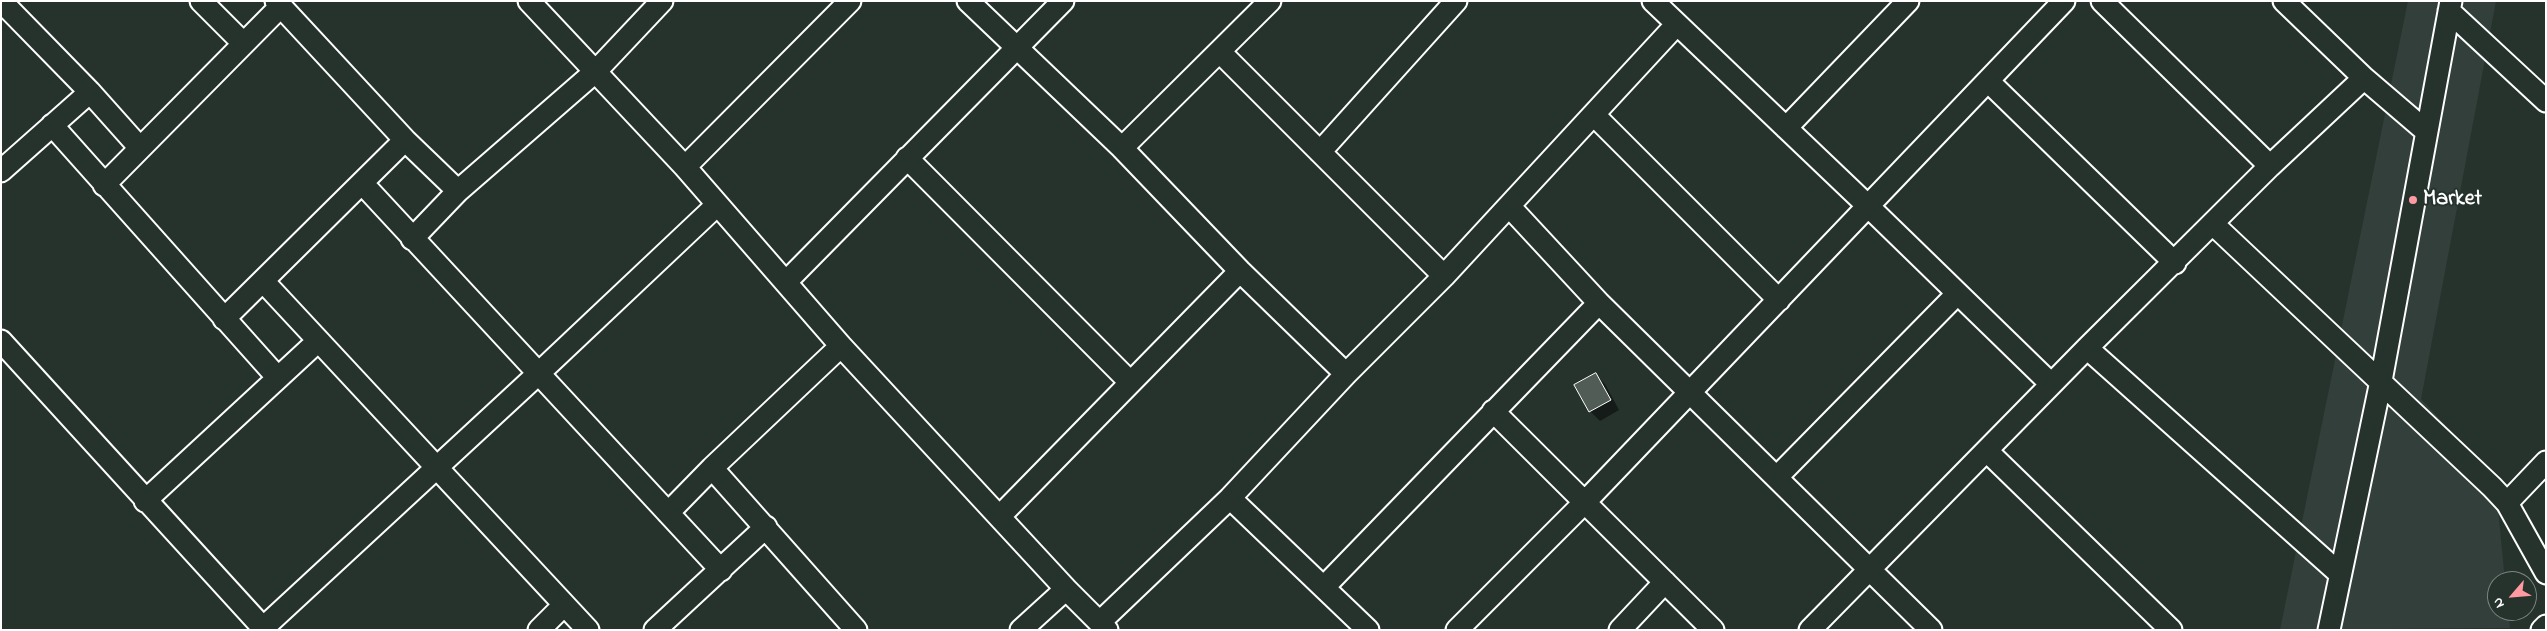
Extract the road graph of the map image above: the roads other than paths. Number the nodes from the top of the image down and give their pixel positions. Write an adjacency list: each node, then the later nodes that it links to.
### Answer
1 (1, 1): 24 (street)
2 (201, 1): 18 (street)
3 (529, 1): 21 (street)
4 (662, 1): 21 (street)
5 (850, 1): 36 (street)
6 (968, 1): 19 (street)
7 (1063, 1): 19 (street)
8 (1270, 1): 20 (street)
9 (1456, 1): 33 (street)
10 (1653, 1): 17 (street)
11 (1908, 1): 28 (street)
12 (2064, 1): 23 (street)
13 (2102, 1): 35 (street)
14 (2284, 1): 22 (street)
15 (278, 4): 18 (street); 30 (street)
16 (2450, 6): 25 (street); 29 (street)
17 (1677, 24): 26 (street); 28 (street)
18 (243, 43): 31 (street)
19 (1017, 48): 32 (street); 34 (street)
20 (1220, 52): 32 (street); 33 (street)
21 (596, 71): 36 (street); 40 (street)
22 (2364, 78): 29 (street); 35 (street)
23 (1988, 80): 43 (street); 46 (street)
24 (90, 92): 27 (street); 31 (street)
25 (2546, 100)
26 (1594, 115): 42 (street); 52 (street)
27 (52, 125): 37 (street); 39 (street)
28 (1786, 128): 43 (street)
29 (2426, 132): 62 (street)
30 (405, 140): 38 (street); 40 (street)
31 (140, 148): 39 (street)
32 (1122, 148): 47 (street)
33 (1320, 152): 48 (street)
34 (907, 158): 50 (street); 63 (street)
35 (2270, 166): 44 (street)
36 (685, 167): 41 (street)
37 (1, 171)
38 (362, 183): 45 (street); 49 (street)
39 (104, 185): 54 (street)
40 (458, 191): 45 (street)
41 (717, 205): 50 (street); 59 (street)
42 (1509, 206): 48 (street); 53 (street)
43 (1869, 207): 51 (street); 52 (street)
44 (2213, 224): 46 (street); 62 (street)
45 (412, 239): 59 (street)
46 (2175, 262): 58 (street)
47 (1240, 271): 60 (street); 63 (street)
48 (1444, 276): 60 (street)
49 (263, 281): 54 (street); 55 (street)
50 (786, 282): 57 (street)
51 (1957, 294): 64 (street); 71 (street)
52 (1779, 300): 65 (street)
53 (1599, 303): 65 (street); 66 (street)
54 (224, 319): 61 (street)
55 (318, 341): 61 (street); 69 (street)
56 (2, 342): 73 (street)
57 (841, 346): 70 (street); 77 (street)
58 (2087, 348): 64 (street); 82 (street)
59 (539, 373): 69 (street); 76 (street)
60 (1346, 374): 72 (street)
61 (278, 378): 73 (street)
62 (2381, 381): 75 (street); 82 (street)
63 (1130, 382): 77 (street)
64 (2051, 384): 67 (street)
65 (1689, 392): 71 (street); 74 (street)
66 (1493, 411): 74 (street); 84 (street)
67 (1986, 451): 79 (street); 101 (street)
68 (2546, 462): 75 (street)
69 (436, 466): 86 (street); 89 (street)
70 (712, 468): 76 (street); 78 (street)
71 (1777, 477): 79 (street)
72 (1230, 498): 84 (street); 87 (street)
73 (145, 501): 89 (street)
74 (1584, 503): 83 (street); 96 (street)
75 (2507, 503): 81 (street)
76 (668, 513): 80 (street)
77 (1000, 516): 85 (street)
78 (766, 528): 80 (street); 93 (street)
79 (1869, 567): 99 (street); 100 (street)
80 (721, 570): 92 (street)
81 (2546, 573)
82 (2340, 574): 102 (street)
83 (1664, 582): 97 (street); 98 (street)
84 (1324, 587): 95 (street)
85 (1066, 589): 87 (street); 94 (street)
86 (564, 605): 90 (street); 91 (street)
87 (1104, 626)
88 (2546, 626): 103 (street)
89 (263, 629)
90 (538, 630)
91 (588, 630)
92 (655, 630)
93 (856, 630)
94 (1021, 630)
95 (1368, 630)
96 (1456, 630)
97 (1620, 630)
98 (1713, 630)
99 (1810, 630)
100 (1931, 630)
101 (2170, 630)
102 (2329, 630)
103 (2542, 630)

